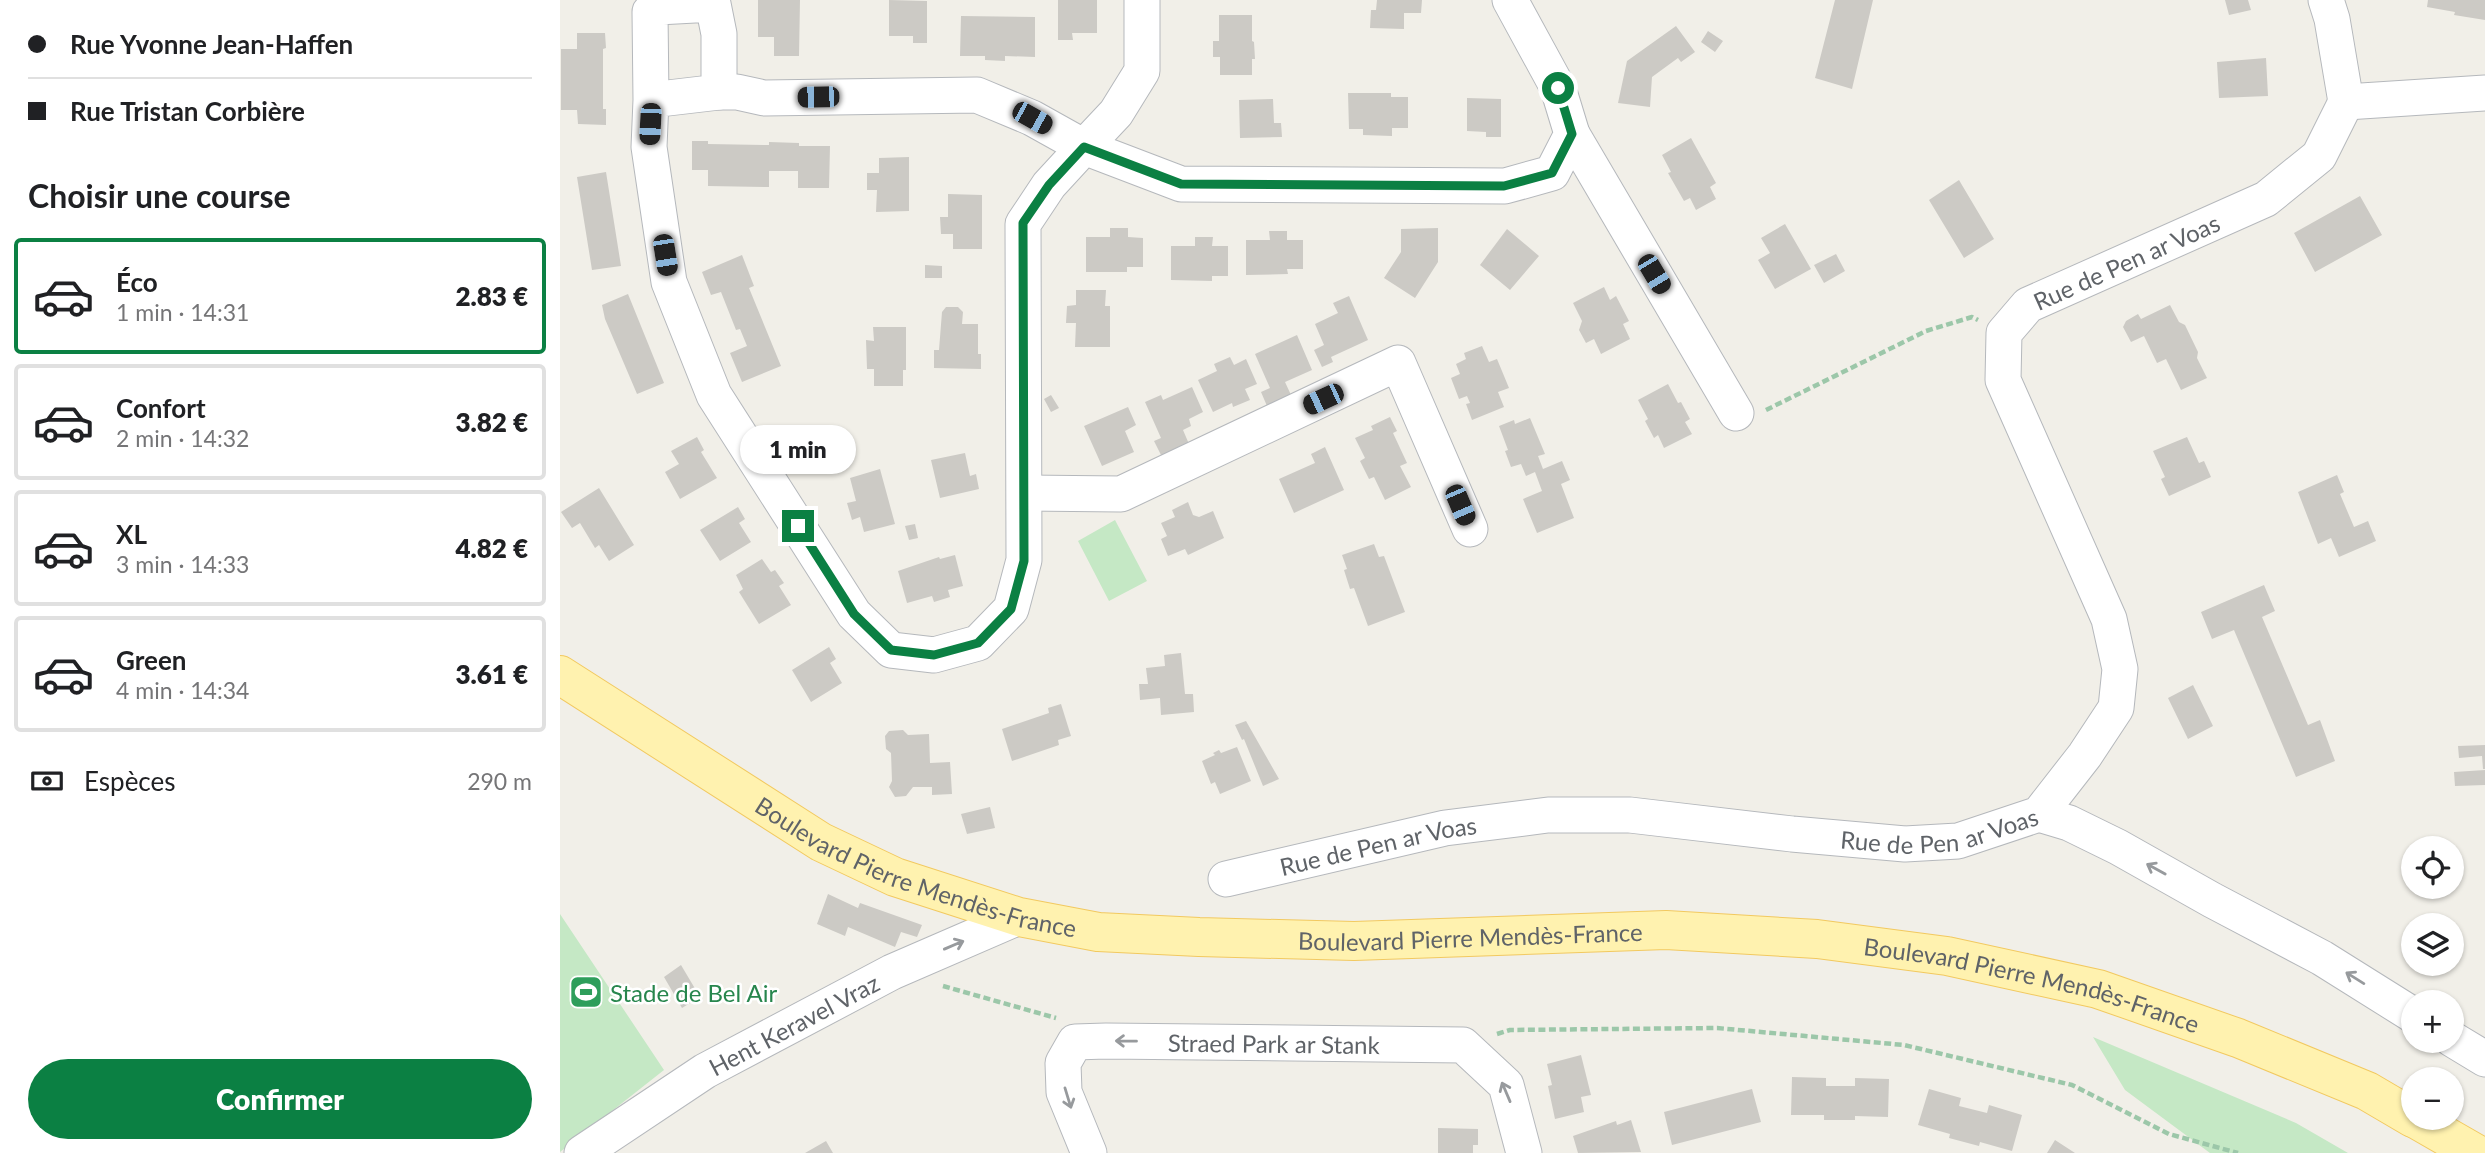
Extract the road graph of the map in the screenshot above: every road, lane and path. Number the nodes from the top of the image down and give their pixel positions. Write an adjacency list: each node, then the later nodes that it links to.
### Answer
1 (1142, 0): 10 (street)
2 (1510, 0): 9 (street)
3 (2326, 0): 8 (street)
4 (714, 2): 5 (street); 7 (street)
5 (719, 92): 7 (street); 10 (street)
6 (2485, 93): 8 (street)
7 (651, 100): 13 (street)
8 (2347, 102): 11 (street, Rue de Pen ar Voas)
9 (1572, 134): 10 (street); 12 (street)
10 (1084, 147): 13 (street)
11 (2004, 333): 12 (path); 16 (street, Rue de Pen ar Voas)
12 (1736, 413)
13 (1025, 493): 14 (street)
14 (1470, 529)
15 (560, 675): 18 (main road, Boulevard Pierre Mendès-France)
16 (2039, 814): 17 (street, Rue de Pen ar Voas); 20 (street, one-way to 16)
17 (1226, 879)
18 (1019, 917): 19 (street, Hent Keravel Vraz, one-way to 18); 25 (main road, Boulevard Pierre Mendès-France)
19 (892, 972): 21 (path); 27 (street, Hent Keravel Vraz)
20 (2401, 1007)
21 (1075, 1042): 22 (street, Straed Park ar Stank, one-way to 21); 28 (street, one-way to 28)
22 (1464, 1045): 29 (street, one-way to 22); 30 (path)
23 (2464, 1046): 24 (street)
24 (2485, 1059)
25 (2401, 1111)
26 (2435, 1130): 31 (main road, Boulevard Pierre Mendès-France)
27 (582, 1153)
28 (1088, 1153)
29 (1524, 1153)
30 (2238, 1153)
31 (2475, 1153)

